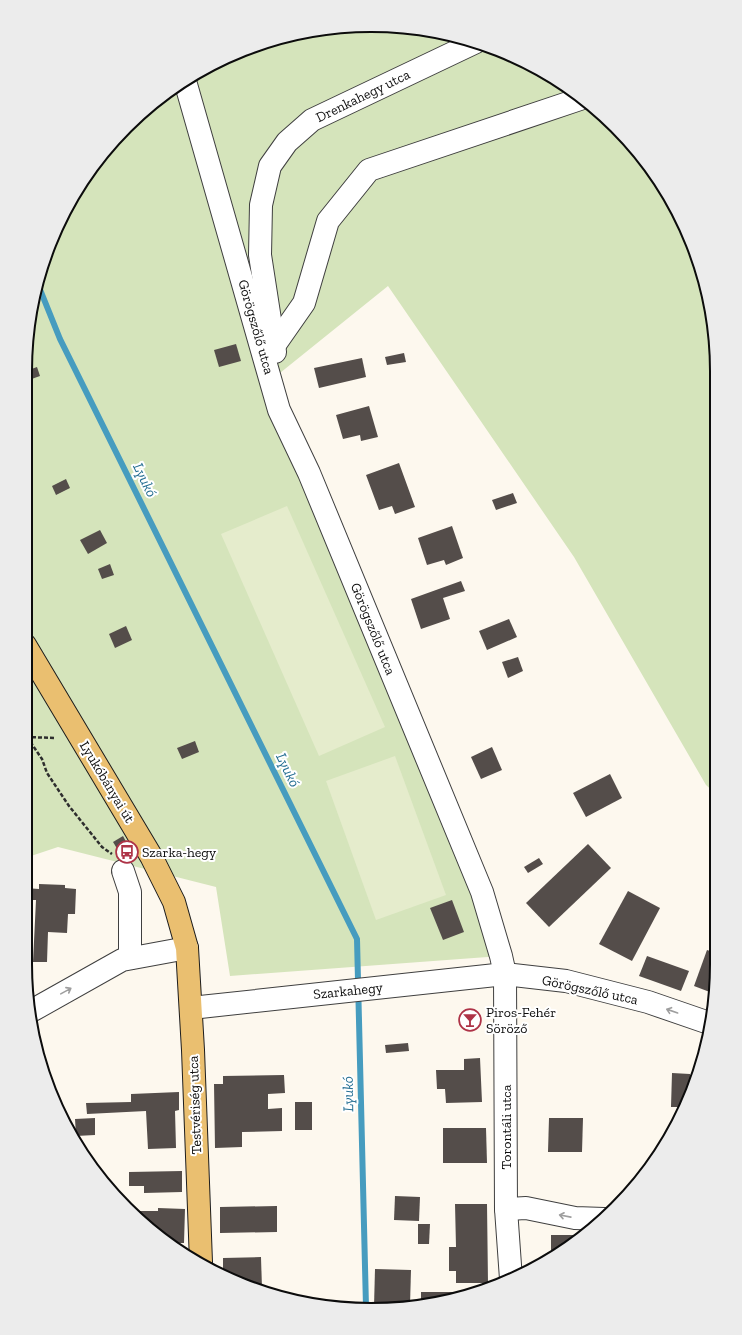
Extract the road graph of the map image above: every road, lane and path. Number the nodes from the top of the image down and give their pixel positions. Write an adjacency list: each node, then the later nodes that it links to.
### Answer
1 (467, 46): 4 (street, Drenkahegy utca)
2 (188, 86): 5 (street, Görögszőlő utca)
3 (575, 101): 4 (street)
4 (274, 346): 5 (street, Drenkahegy utca)
5 (279, 410): 11 (street, Görögszőlő utca)
6 (32, 657): 9 (main road, Lyukóbányai út)
7 (32, 744): 8 (path)
8 (123, 871): 10 (street)
9 (187, 948): 10 (street); 12 (main road, Testvériség utca)
10 (130, 958): 13 (street, one-way to 10)
11 (505, 974): 12 (street, Szarkahegy); 14 (street, Görögszőlő utca, one-way to 11); 15 (street, Torontáli utca)
12 (190, 1008): 17 (main road, Testvériség utca)
13 (35, 1009)
14 (705, 1021)
15 (506, 1209): 16 (street, one-way to 15); 18 (street, Torontáli utca)
16 (595, 1219)
17 (201, 1258)
18 (511, 1273)

